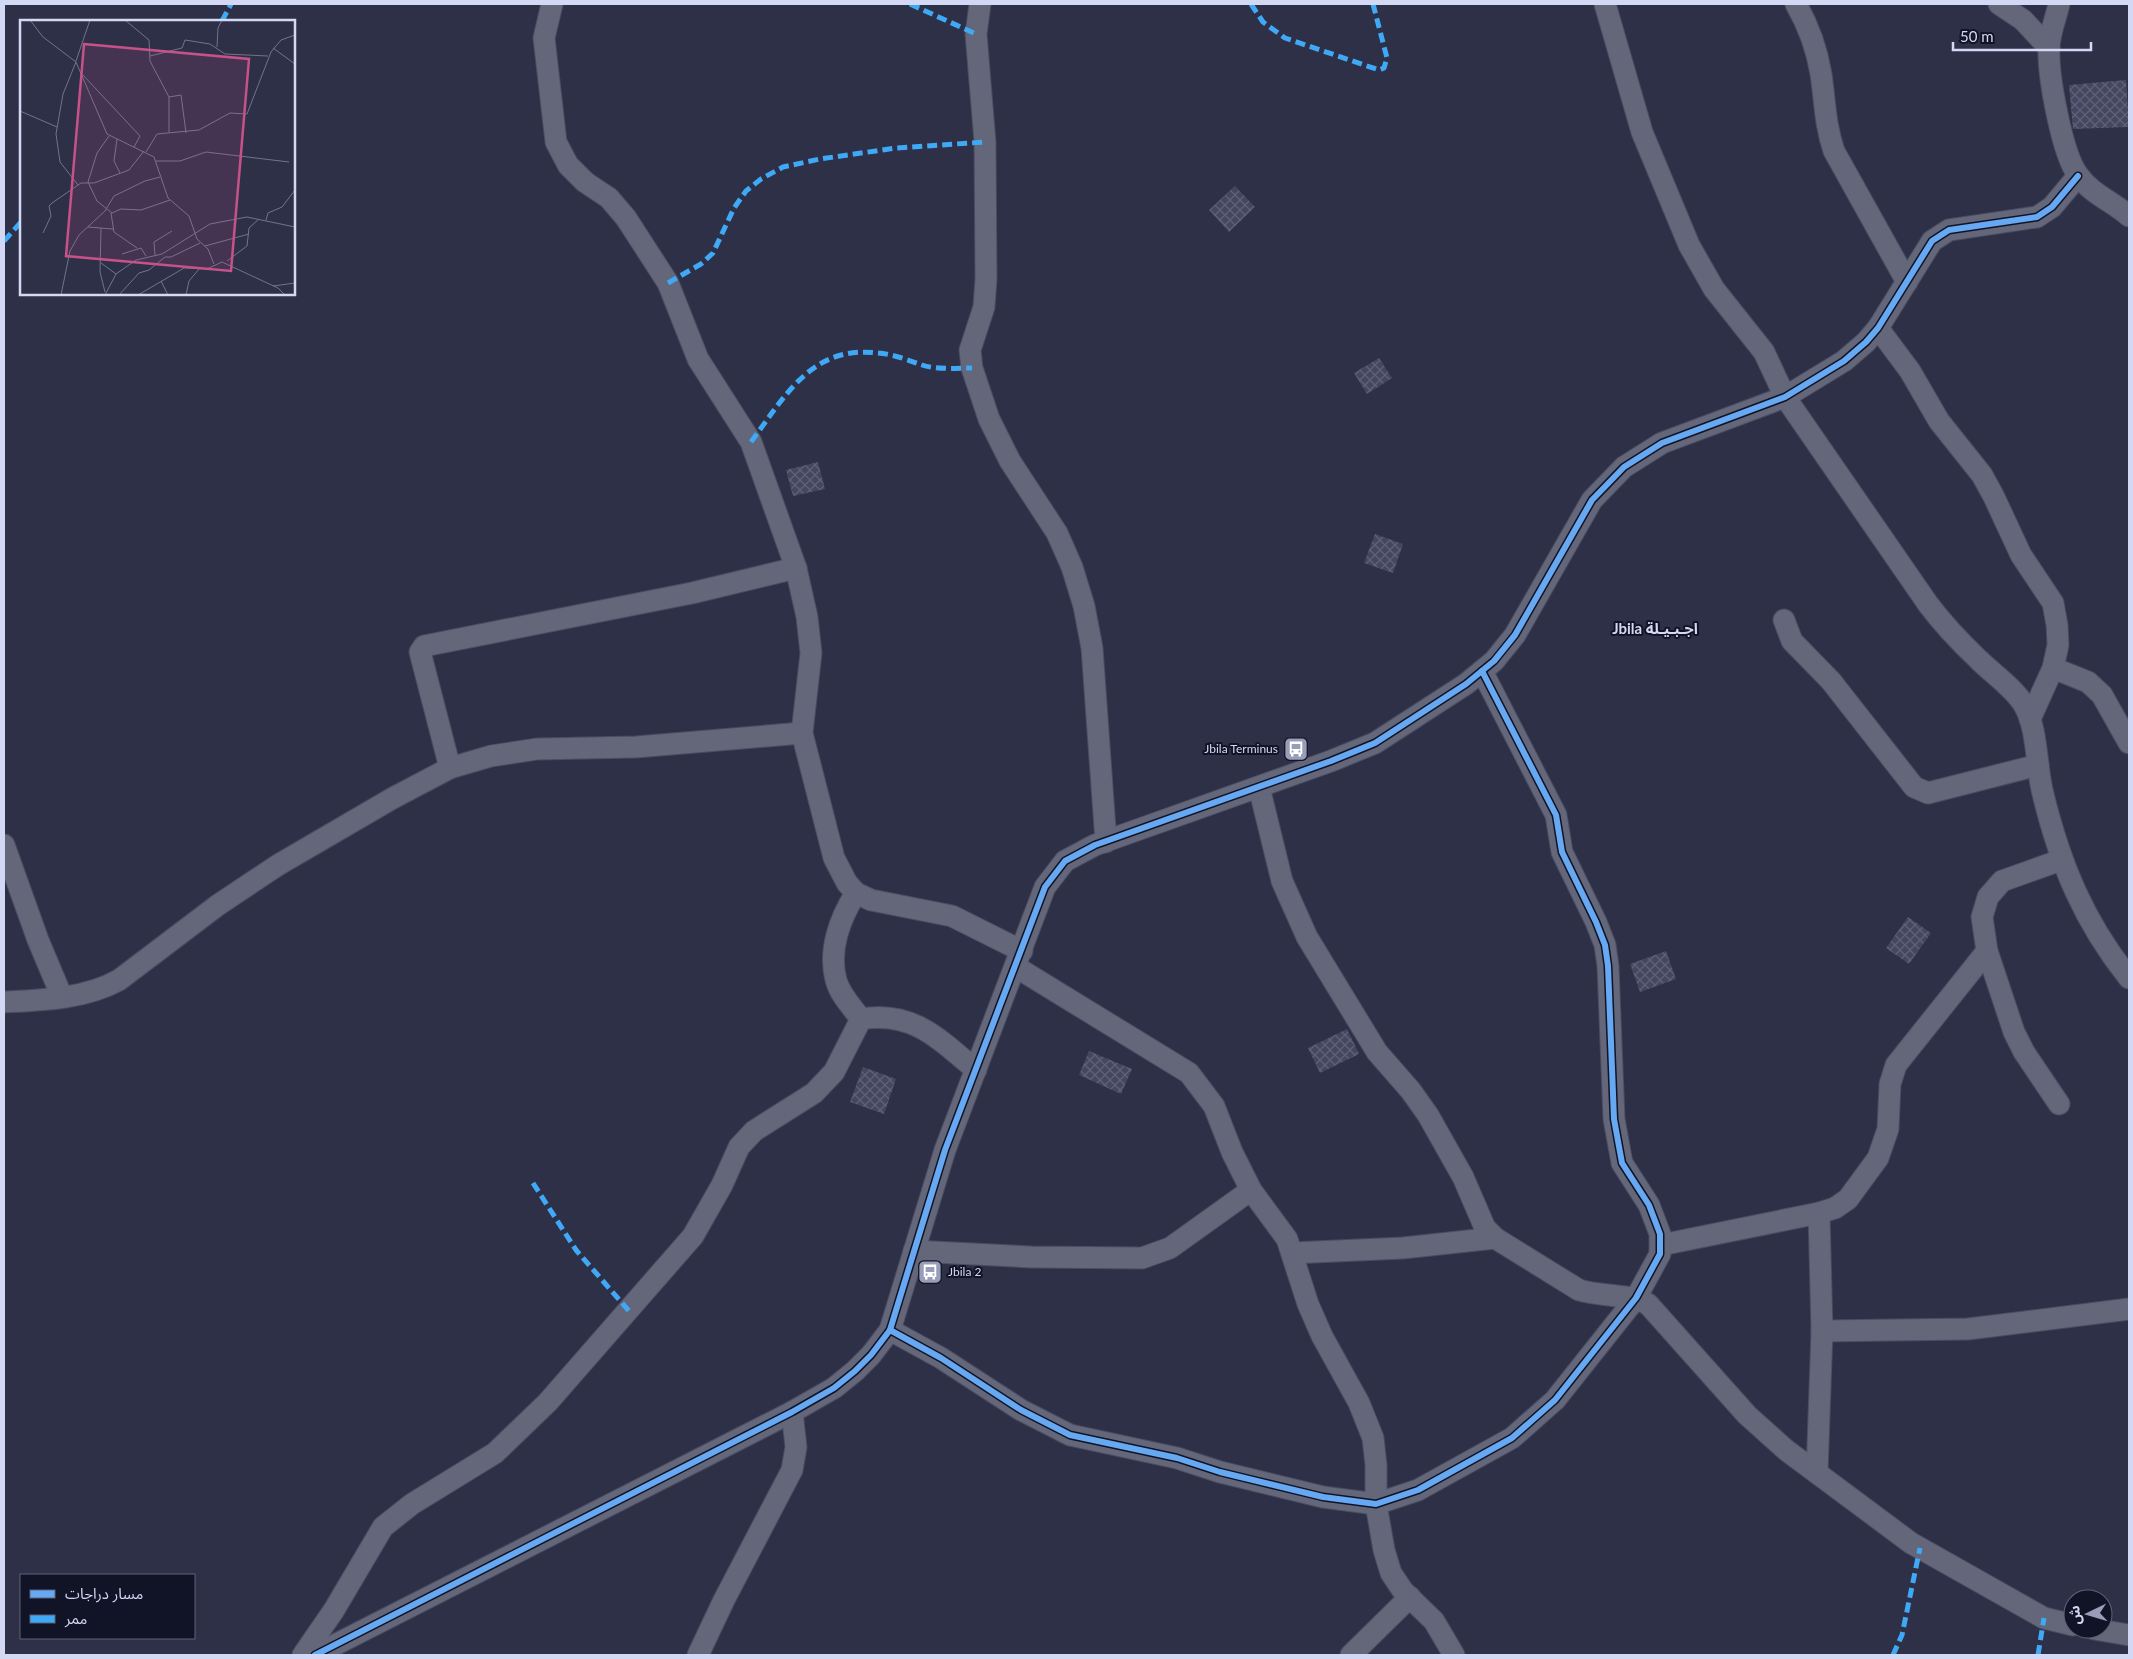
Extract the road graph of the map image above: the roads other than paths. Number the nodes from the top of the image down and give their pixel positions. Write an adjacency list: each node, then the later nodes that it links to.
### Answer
1 (552, 4): 13 (street)
2 (980, 4): 23 (street)
3 (1605, 4): 12 (street)
4 (1796, 4): 10 (street)
5 (1999, 4): 7 (street)
6 (2059, 4): 7 (street)
7 (2049, 48): 8 (street)
8 (2078, 176): 9 (street); 10 (street)
9 (2129, 216)
10 (1907, 282): 11 (street)
11 (1878, 328): 12 (street); 15 (street)
12 (1785, 397): 16 (street); 17 (street)
13 (796, 568): 18 (street); 21 (street)
14 (1784, 620): 20 (street)
15 (2053, 668): 17 (street); 19 (street)
16 (1482, 671): 22 (street); 38 (street)
17 (2030, 719): 20 (street)
18 (802, 733): 21 (street); 26 (street)
19 (2129, 743)
20 (2038, 765): 25 (street)
21 (450, 768): 30 (street)
22 (1259, 787): 23 (street); 37 (street)
23 (1106, 842): 28 (street)
24 (4, 844): 30 (street)
25 (2061, 860): 27 (street); 29 (street)
26 (856, 892): 28 (street); 32 (street)
27 (1987, 952): 34 (street); 36 (street)
28 (1019, 959): 33 (street); 35 (street)
29 (2129, 978)
30 (62, 996): 31 (street)
31 (4, 1002)
32 (861, 1019): 33 (street); 52 (street)
33 (976, 1070): 39 (street)
34 (2059, 1104)
35 (1251, 1190): 39 (street); 40 (street)
36 (1819, 1213): 38 (street); 44 (street)
37 (1495, 1238): 40 (street); 41 (street)
38 (1661, 1245): 41 (street)
39 (914, 1251): 43 (street)
40 (1292, 1252): 47 (street)
41 (1636, 1298): 46 (street); 47 (street)
42 (2129, 1309): 44 (street)
43 (890, 1330): 45 (street); 47 (street)
44 (1822, 1331): 46 (street)
45 (792, 1412): 53 (street); 54 (street)
46 (1817, 1473): 49 (street)
47 (1376, 1504): 48 (street)
48 (1410, 1597): 55 (street); 56 (street)
49 (2063, 1622)
50 (2113, 1632): 51 (street)
51 (2129, 1635)
52 (303, 1655)
53 (315, 1655)
54 (698, 1655)
55 (1350, 1655)
56 (1454, 1655)

